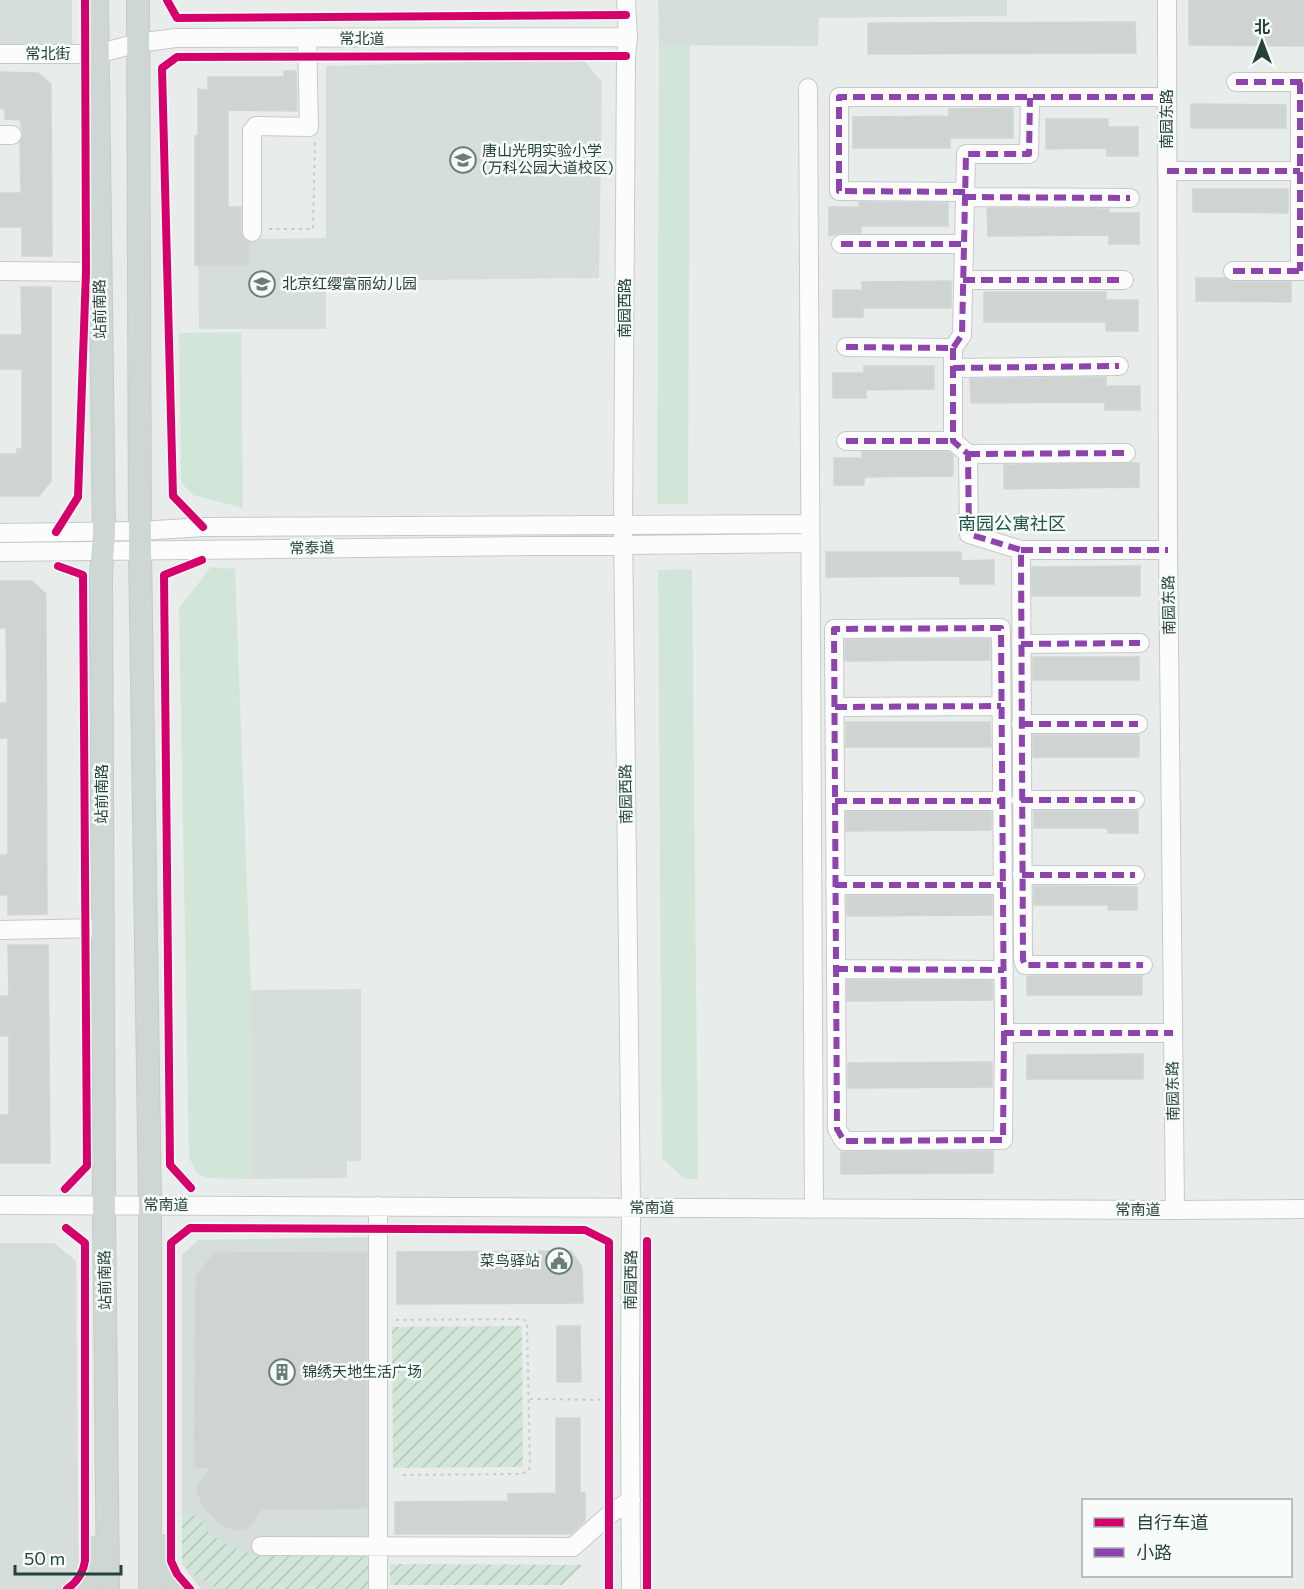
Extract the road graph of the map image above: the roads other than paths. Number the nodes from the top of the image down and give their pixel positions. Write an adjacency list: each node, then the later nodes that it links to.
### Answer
1 (97, 0): 9 (main road, 站前南路)
2 (138, 0): 7 (main road)
3 (626, 0): 5 (street, 南园西路)
4 (1167, 0): 13 (street, 南园东路)
5 (628, 38): 6 (street, 常北道); 38 (street, 南园西路)
6 (307, 39): 7 (street, 常北道); 20 (street)
7 (138, 43): 9 (street, 常北道); 40 (main road)
8 (0, 54): 9 (street, 常北街)
9 (97, 54): 26 (main road, 站前南路)
10 (1236, 82): 11 (street)
11 (1302, 82): 16 (street)
12 (808, 88): 37 (street)
13 (1167, 97): 14 (street); 15 (street, 南园东路)
14 (1030, 98): 18 (street); 18 (street)
15 (1167, 171): 16 (street); 45 (street, 南园东路)
16 (1300, 171): 17 (street)
17 (1302, 190): 25 (street)
18 (964, 194): 19 (street); 22 (street)
19 (1130, 198)
20 (260, 231)
21 (841, 244): 22 (street)
22 (964, 244): 27 (street)
23 (0, 271): 26 (street)
24 (1233, 271): 25 (street)
25 (1302, 271)
26 (99, 272): 41 (main road, 站前南路)
27 (963, 280): 28 (street); 30 (street)
28 (1124, 280)
29 (846, 347): 30 (street)
30 (953, 348): 32 (street)
31 (1119, 366): 32 (street)
32 (953, 368): 34 (street)
33 (846, 441): 34 (street)
34 (953, 441): 36 (street)
35 (1126, 453): 36 (street)
36 (968, 454): 44 (street)
37 (810, 524): 38 (street, 常泰道); 42 (street)
38 (623, 525): 40 (street, 常泰道); 43 (street, 南园西路)
39 (0, 533): 41 (street, 常泰道)
40 (140, 541): 41 (street, 常泰道); 43 (street, 常泰道); 70 (main road)
41 (103, 542): 46 (street, 常泰道); 61 (main road, 站前南路)
42 (810, 543): 43 (street, 常泰道); 73 (street)
43 (624, 544): 72 (street, 南园西路)
44 (1021, 550): 45 (street); 48 (street)
45 (1168, 550): 67 (street, 南园东路)
46 (0, 552)
47 (1140, 643): 48 (street)
48 (1021, 644): 51 (street)
49 (1001, 706): 50 (street); 50 (street); 56 (street)
50 (835, 707): 55 (street)
51 (1021, 724): 52 (street); 53 (street)
52 (1138, 724)
53 (1022, 800): 54 (street); 58 (street)
54 (1135, 800)
55 (835, 801): 56 (street); 59 (street)
56 (1003, 801): 60 (street)
57 (1135, 875): 58 (street)
58 (1022, 876): 63 (street)
59 (836, 885): 60 (street); 64 (street)
60 (1003, 885): 65 (street)
61 (103, 928): 62 (street); 69 (main road, 站前南路)
62 (0, 930)
63 (1143, 965)
64 (836, 969): 65 (street); 66 (street)
65 (1004, 970): 66 (street)
66 (1004, 1032): 67 (street)
67 (1173, 1034): 75 (street, 南园东路)
68 (0, 1205): 69 (street, 常南道)
69 (104, 1205): 70 (street, 常南道); 76 (main road, 站前南路)
70 (150, 1205): 71 (street, 常南道); 77 (main road)
71 (378, 1206): 72 (street, 常南道); 79 (street)
72 (631, 1208): 73 (street, 常南道); 78 (street, 南园西路)
73 (814, 1209): 75 (street, 常南道)
74 (1304, 1209): 75 (street, 常南道)
75 (1175, 1210)
76 (107, 1481): 81 (main road); 82 (main road, 站前南路)
77 (150, 1481): 83 (main road); 84 (main road)
78 (631, 1500): 79 (street); 86 (street, 南园西路)
79 (378, 1545): 80 (street); 85 (street)
80 (261, 1546)
81 (82, 1589)
82 (108, 1589)
83 (150, 1589)
84 (174, 1589)
85 (378, 1589)
86 (631, 1589)

